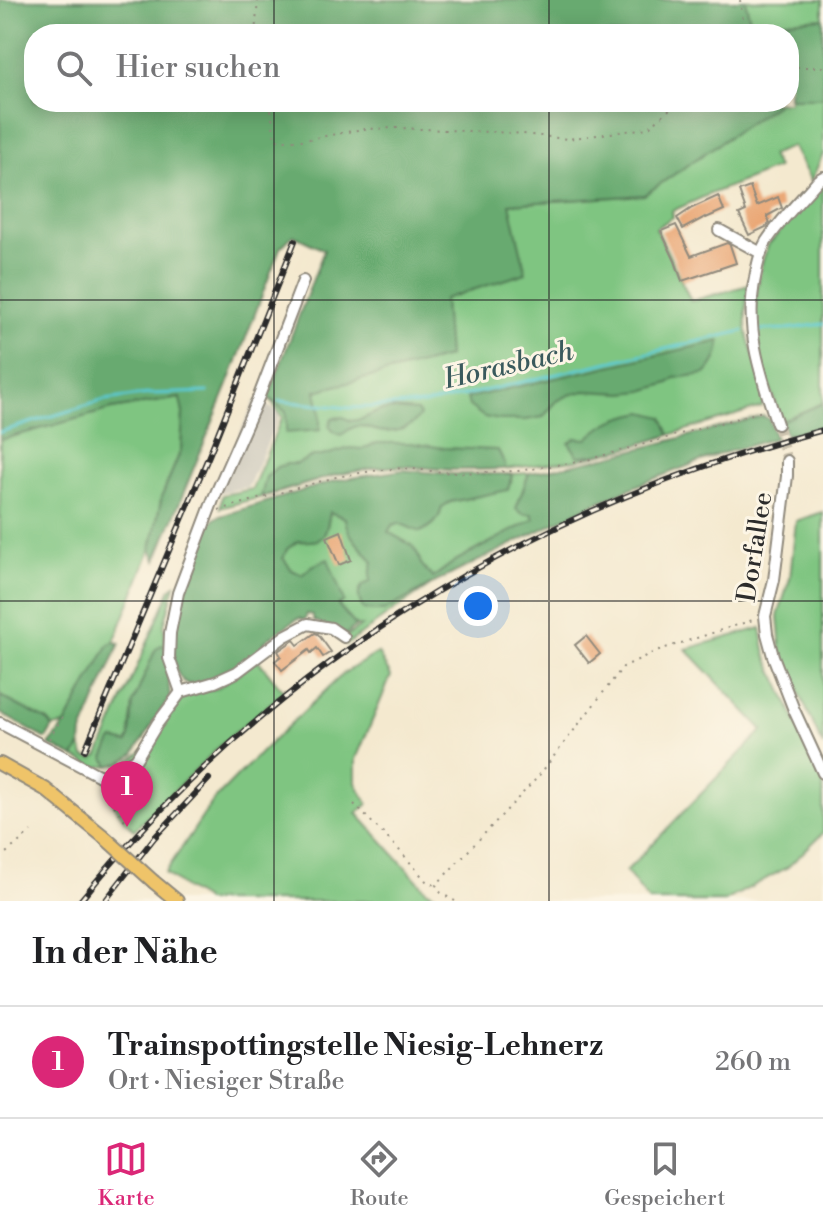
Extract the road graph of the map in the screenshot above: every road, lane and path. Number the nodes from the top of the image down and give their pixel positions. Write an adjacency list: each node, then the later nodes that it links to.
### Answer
1 (258, 0): 3 (path)
2 (740, 0): 4 (path)
3 (256, 24)
4 (744, 24)
5 (799, 67): 6 (path)
6 (823, 67)
7 (271, 112): 8 (path)
8 (666, 112)
9 (821, 178): 11 (street)
10 (719, 230): 11 (street)
11 (761, 253): 13 (street)
12 (303, 281): 16 (street)
13 (772, 408): 14 (street); 16 (path)
14 (777, 424)
15 (787, 461): 17 (street, Dorfallee)
16 (209, 513): 19 (street)
17 (765, 616): 24 (street, Dorfallee); 30 (path)
18 (344, 637): 19 (street)
19 (181, 692): 25 (street)
20 (63, 716): 22 (path)
21 (0, 723): 22 (street)
22 (43, 746): 25 (street)
23 (0, 764): 31 (main road, bridge)
24 (823, 773)
25 (100, 776): 27 (path)
26 (354, 804): 30 (path)
27 (127, 823)
28 (31, 832): 29 (path)
29 (0, 858)
30 (436, 885): 32 (path)
31 (177, 901)
32 (455, 901)

